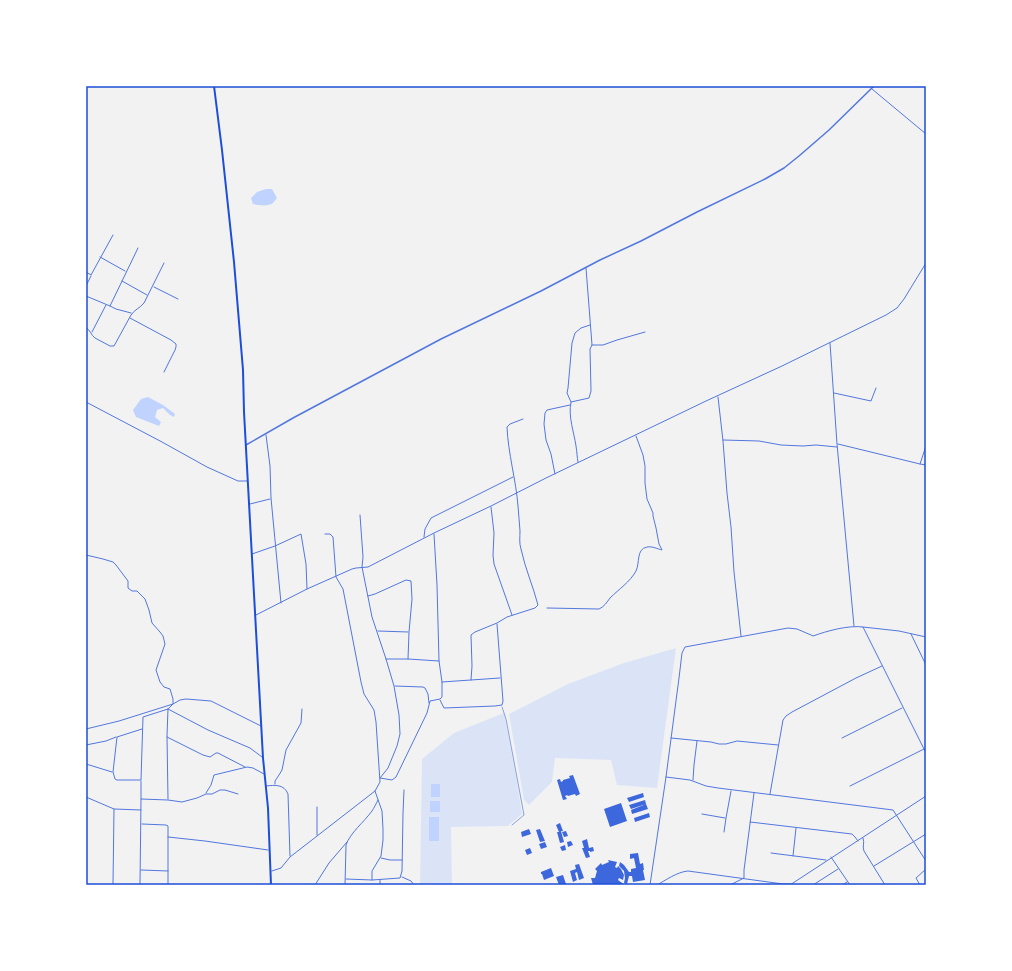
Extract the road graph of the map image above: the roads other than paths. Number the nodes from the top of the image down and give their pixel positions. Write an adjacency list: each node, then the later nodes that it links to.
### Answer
1 (214, 86): 41 (highway)
2 (874, 86): 3 (street)
3 (872, 89): 4 (street); 10 (street)
4 (926, 134)
5 (113, 235): 7 (street)
6 (138, 248): 11 (street)
7 (100, 257): 11 (street); 13 (street)
8 (164, 263): 16 (street)
9 (926, 263): 28 (street)
10 (586, 268): 24 (street); 37 (street)
11 (126, 271): 14 (street)
12 (86, 272): 13 (street)
13 (91, 275): 15 (street)
14 (122, 281): 17 (street); 21 (street)
15 (86, 286)
16 (153, 286): 17 (street); 19 (street)
17 (147, 295): 22 (street)
18 (86, 296): 20 (street)
19 (178, 299)
20 (106, 304): 21 (street); 26 (street)
21 (110, 306): 22 (street)
22 (132, 314): 23 (street)
23 (130, 317): 26 (street); 30 (street)
24 (590, 325): 29 (street); 35 (street)
25 (86, 327): 26 (street)
26 (91, 332)
27 (645, 332): 29 (street)
28 (830, 342): 32 (street); 33 (street)
29 (592, 345): 35 (street)
30 (164, 372)
31 (876, 388): 32 (street)
32 (834, 393): 40 (street)
33 (718, 396): 38 (street); 39 (street)
34 (86, 402): 49 (street)
35 (570, 403): 44 (street); 47 (street)
36 (523, 419): 48 (street)
37 (265, 434): 41 (street); 51 (street)
38 (636, 436): 44 (street); 66 (street)
39 (723, 440): 43 (street); 75 (street)
40 (837, 444): 43 (street); 45 (street)
41 (246, 445): 49 (highway)
42 (926, 446): 45 (street)
43 (838, 447): 70 (street)
44 (578, 463): 47 (street)
45 (920, 464): 46 (street)
46 (926, 465)
47 (555, 474): 50 (street)
48 (513, 477): 50 (street); 57 (street)
49 (248, 480): 52 (highway)
50 (516, 493): 53 (street); 68 (street)
51 (271, 498): 52 (street); 58 (street)
52 (249, 505): 59 (highway)
53 (491, 506): 55 (street); 68 (street)
54 (360, 516): 61 (street)
55 (434, 533): 57 (street); 79 (street)
56 (325, 534): 62 (street)
57 (424, 538): 61 (street)
58 (275, 546): 59 (street); 63 (street); 65 (street)
59 (252, 554): 67 (highway)
60 (86, 555): 88 (street)
61 (362, 567): 62 (street); 64 (street)
62 (336, 577): 63 (street); 110 (street)
63 (307, 589): 65 (street)
64 (368, 596): 72 (street); 73 (street)
65 (281, 603): 67 (street)
66 (547, 608)
67 (255, 615): 92 (highway)
68 (512, 615): 69 (street)
69 (497, 623): 82 (street); 83 (street)
70 (854, 626): 71 (street); 75 (street)
71 (863, 627): 74 (street); 81 (street)
72 (377, 630): 73 (street); 78 (street)
73 (409, 632): 77 (street)
74 (910, 634): 76 (street); 80 (street)
75 (741, 637): 97 (street)
76 (926, 637)
77 (408, 658): 78 (street); 79 (street)
78 (386, 659): 85 (street)
79 (439, 661): 84 (street)
80 (926, 665)
81 (883, 666): 89 (street); 101 (street)
82 (501, 678): 83 (street); 86 (street)
83 (471, 680): 84 (street)
84 (442, 682): 86 (street)
85 (394, 686): 87 (street); 110 (street)
86 (440, 699): 87 (street)
87 (429, 703): 110 (street)
88 (173, 704): 90 (street); 92 (street); 93 (street)
89 (903, 707): 98 (street); 102 (street)
90 (168, 709): 94 (street); 95 (street); 104 (street)
91 (302, 709): 113 (street)
92 (262, 726): 104 (highway)
93 (86, 729)
94 (142, 729): 96 (street); 111 (street)
95 (167, 736): 106 (street); 126 (street)
96 (117, 737): 100 (street); 107 (street)
97 (671, 738): 99 (street); 109 (street)
98 (842, 738)
99 (697, 741): 101 (street); 112 (street)
100 (86, 745)
101 (779, 745): 122 (street)
102 (924, 749): 103 (street); 115 (street)
103 (926, 753)
104 (263, 758): 108 (highway)
105 (86, 764): 107 (street)
106 (245, 767): 108 (street); 120 (street)
107 (114, 772): 111 (street)
108 (265, 775): 114 (highway)
109 (666, 777): 112 (street); 176 (street)
110 (380, 778): 118 (street)
111 (141, 780): 125 (street)
112 (694, 781): 117 (street)
113 (275, 785): 114 (street); 149 (street)
114 (266, 786): 146 (highway)
115 (850, 786)
116 (404, 790): 152 (street)
117 (731, 790): 119 (street); 134 (street)
118 (375, 791): 127 (street); 140 (street)
119 (754, 793): 122 (street); 135 (street)
120 (206, 794): 121 (street); 126 (street)
121 (238, 794)
122 (770, 795): 133 (street)
123 (926, 796): 133 (street)
124 (86, 797): 129 (street); 131 (street)
125 (141, 799): 126 (street); 130 (street)
126 (168, 800)
127 (378, 800): 145 (street); 150 (street)
128 (317, 807): 140 (street)
129 (114, 809): 130 (street); 169 (street)
130 (142, 810): 136 (street)
131 (86, 814)
132 (702, 814): 134 (street)
133 (897, 815): 142 (street); 144 (street)
134 (726, 818): 138 (street)
135 (750, 822): 137 (street); 162 (street)
136 (142, 824): 141 (street); 158 (street)
137 (796, 827): 143 (street); 148 (street)
138 (724, 832)
139 (926, 834): 144 (street)
140 (318, 836): 149 (street)
141 (168, 837): 146 (street); 159 (street)
142 (863, 837): 143 (street); 155 (street)
143 (858, 841): 151 (street)
144 (914, 841): 154 (street); 155 (street)
145 (347, 842): 163 (street); 173 (street)
146 (270, 850): 160 (highway)
147 (771, 853): 148 (street)
148 (793, 856): 153 (street)
149 (290, 857): 160 (street)
150 (380, 857): 152 (street); 164 (street)
151 (831, 857): 153 (street); 156 (street)
152 (402, 860): 161 (street)
153 (827, 860): 168 (street)
154 (926, 861)
155 (874, 866): 183 (street)
156 (839, 868): 166 (street); 180 (street)
157 (926, 869): 184 (street)
158 (140, 870): 159 (street); 170 (street)
159 (168, 871): 171 (street)
160 (271, 871): 172 (highway)
161 (401, 877): 165 (street); 175 (street)
162 (744, 878): 168 (street); 177 (street); 178 (street)
163 (346, 879): 164 (street); 167 (street)
164 (372, 880): 165 (street)
165 (380, 880): 174 (street)
166 (848, 881): 181 (street); 182 (street)
167 (345, 884)
168 (792, 884): 179 (street)
169 (113, 885)
170 (140, 885)
171 (168, 885)
172 (271, 885)
173 (315, 885)
174 (380, 885)
175 (414, 885)
176 (650, 885)
177 (657, 885)
178 (730, 885)
179 (790, 885)
180 (813, 885)
181 (842, 885)
182 (850, 885)
183 (886, 885)
184 (920, 885)

